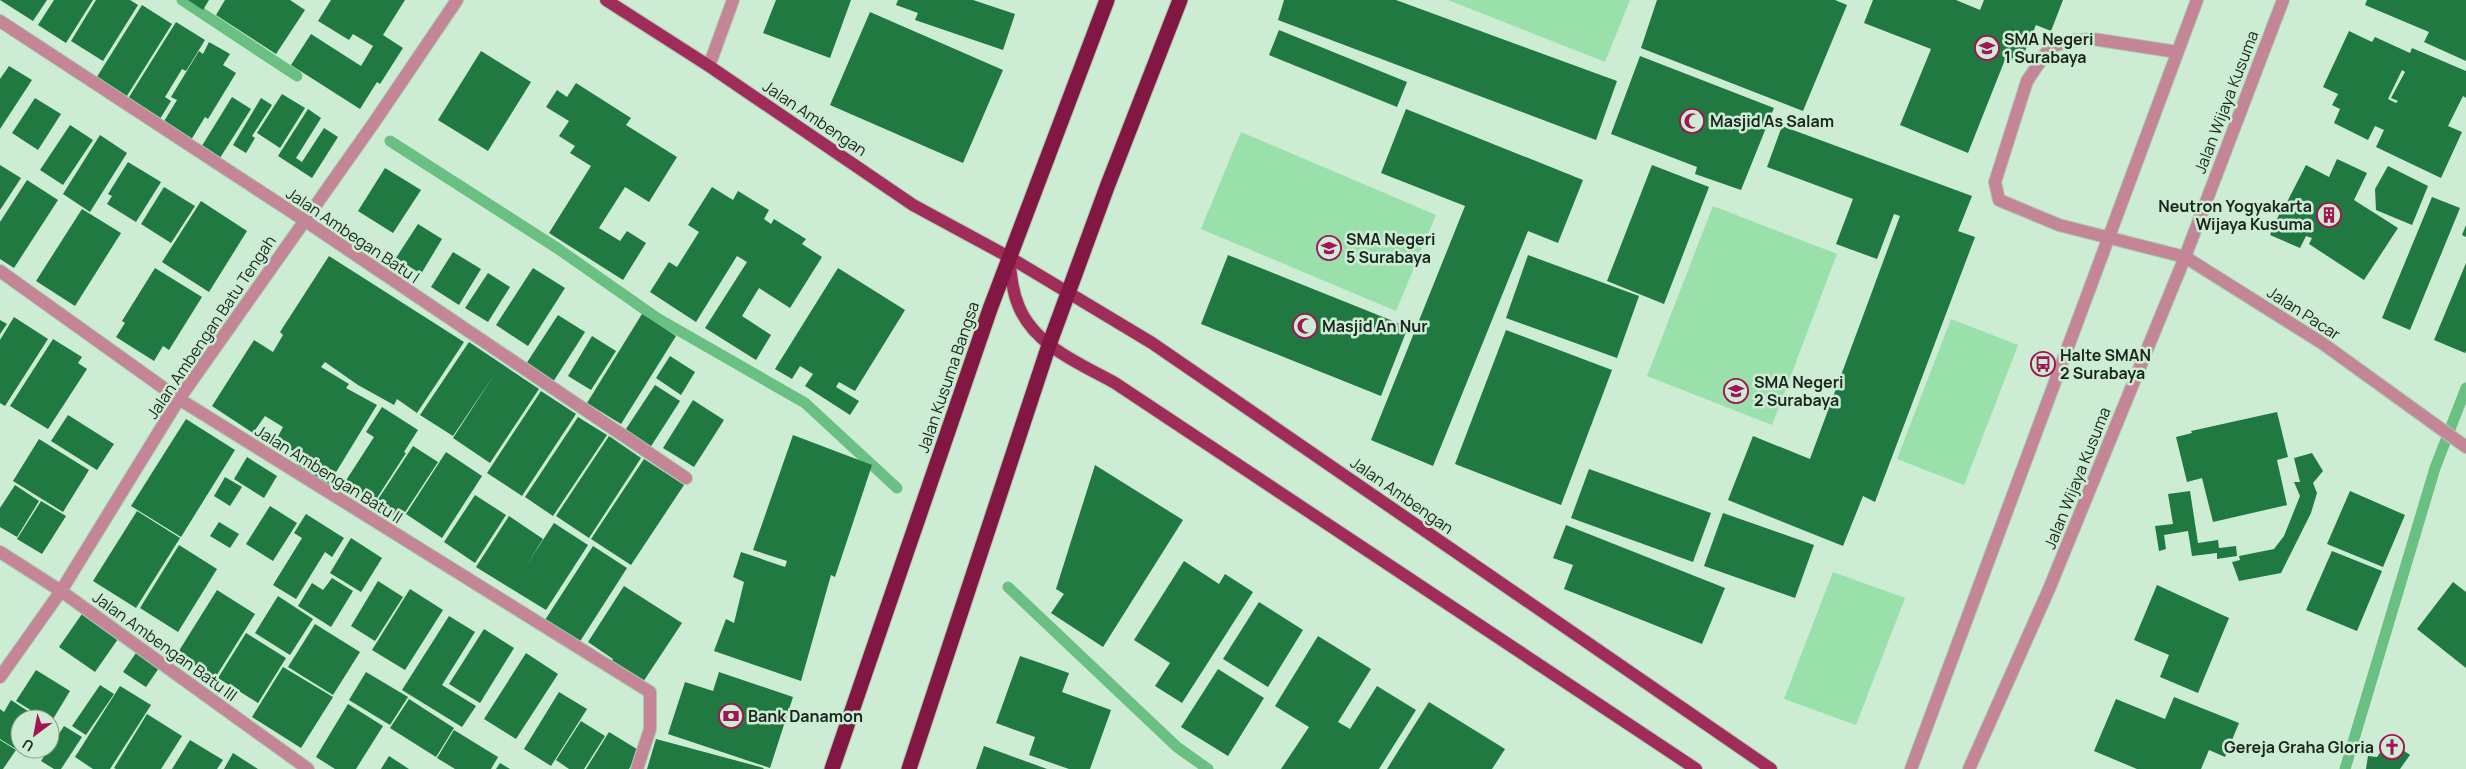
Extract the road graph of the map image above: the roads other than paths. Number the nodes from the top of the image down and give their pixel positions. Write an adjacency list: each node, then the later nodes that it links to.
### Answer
1 (457, 0): 11 (street, Jalan Ambengan Batu Tengah)
2 (606, 0): 10 (main road, Jalan Ambengan)
3 (733, 0): 10 (street)
4 (1107, 0): 13 (highway, Jalan Kusuma Bangsa)
5 (1180, 0): 16 (highway)
6 (2197, 0): 9 (street)
7 (2282, 0): 14 (street, Jalan Wijaya Kusuma)
8 (0, 21): 11 (street, Jalan Ambegan Batu I)
9 (2177, 52): 12 (street); 12 (street, Jalan Pacar)
10 (709, 66): 13 (main road, Jalan Ambengan)
11 (304, 220): 18 (street, Jalan Ambengan Batu Tengah); 20 (street, Jalan Ambegan Batu I)
12 (2109, 238): 14 (street, Jalan Pacar); 30 (street)
13 (1009, 257): 16 (main road, Jalan Ambengan); 17 (main road); 26 (highway, Jalan Kusuma Bangsa)
14 (2185, 257): 19 (street, Jalan Pacar); 31 (street, Jalan Wijaya Kusuma)
15 (0, 271): 18 (street, Jalan Ambengan Batu II)
16 (1069, 294): 17 (highway); 29 (main road, Jalan Ambengan)
17 (1049, 346): 27 (highway); 28 (main road)
18 (179, 399): 22 (street, Jalan Ambengan Batu Tengah); 25 (street, Jalan Ambengan Batu II)
19 (2466, 447)
20 (686, 478)
21 (0, 552): 22 (street, Jalan Ambengan Batu III)
22 (61, 591): 23 (street, Jalan Ambengan Batu Tengah); 24 (street, Jalan Ambengan Batu III)
23 (0, 678)
24 (308, 769)
25 (637, 769)
26 (832, 769)
27 (909, 769)
28 (1696, 769)
29 (1771, 769)
30 (1911, 769)
31 (1969, 769)

